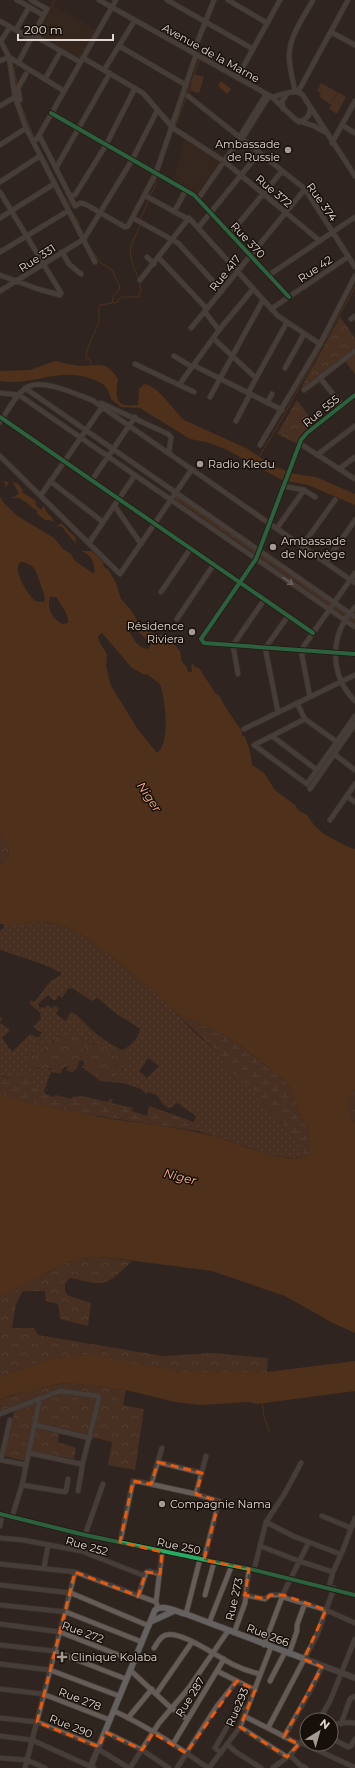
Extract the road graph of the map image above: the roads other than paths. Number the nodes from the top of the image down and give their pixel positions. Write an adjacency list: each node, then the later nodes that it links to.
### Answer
1 (17, 0): 11 (street)
2 (31, 0): 13 (street)
3 (99, 0): 12 (street, Avenue de la Marne)
4 (116, 0): 12 (street)
5 (214, 0): 16 (street)
6 (228, 0): 17 (street)
7 (280, 0): 17 (street)
8 (313, 0): 41 (street)
9 (348, 0): 20 (street)
10 (169, 1): 16 (street)
11 (29, 7): 13 (street); 19 (street)
12 (112, 7): 14 (street, Avenue de la Marne); 29 (street)
13 (43, 15): 21 (street)
14 (135, 20): 24 (street); 27 (street, Avenue de la Marne)
15 (0, 21): 18 (street, Rue 372)
16 (206, 22): 25 (street); 27 (street)
17 (267, 23): 25 (street)
18 (10, 27): 19 (street, Rue 372); 22 (street)
19 (16, 30): 21 (street, Rue 372)
20 (331, 32): 23 (street); 41 (street)
21 (32, 37): 26 (street, Rue 372); 31 (street)
22 (1, 40): 28 (street)
23 (355, 45)
24 (119, 46): 32 (street); 37 (street)
25 (253, 49): 35 (street)
26 (62, 52): 29 (street, Rue 372); 36 (street)
27 (195, 54): 35 (street, Avenue de la Marne); 37 (street)
28 (8, 57): 30 (street); 31 (street); 38 (street)
29 (82, 60): 32 (street, Rue 372); 40 (street)
30 (0, 61)
31 (18, 63): 36 (street)
32 (104, 70): 33 (street, Rue 372)
33 (110, 73): 39 (street, Rue 372); 57 (street)
34 (26, 74): 38 (street)
35 (237, 78): 44 (street, Avenue de la Marne)
36 (45, 79): 40 (street)
37 (186, 85): 56 (street)
38 (16, 88): 45 (street); 46 (street)
39 (135, 88): 51 (street, Rue 372); 64 (street)
40 (64, 91): 52 (street)
41 (297, 92): 42 (street); 49 (street)
42 (287, 94): 44 (street); 50 (street)
43 (188, 96): 61 (street, Rue 374)
44 (269, 96): 50 (street, Avenue de la Marne); 61 (street)
45 (16, 97): 48 (street); 55 (street)
46 (20, 100)
47 (355, 101): 54 (street)
48 (0, 106)
49 (310, 108): 53 (street); 58 (street)
50 (284, 110): 53 (street)
51 (157, 111): 56 (street, Rue 372); 67 (street)
52 (51, 113): 57 (street, Rue 370); 60 (street)
53 (300, 122): 58 (street)
54 (342, 125): 59 (street); 62 (street)
55 (26, 128): 60 (street); 63 (street)
56 (173, 128): 68 (street, Rue 372); 71 (street)
57 (79, 129): 64 (street, Rue 370); 69 (street)
58 (325, 132): 62 (street)
59 (355, 133)
60 (36, 139): 66 (street); 69 (street)
61 (240, 139): 65 (street, Rue 374); 68 (street)
62 (332, 143): 73 (street)
63 (0, 145)
64 (106, 145): 67 (street, Rue 370); 81 (street)
65 (259, 153): 70 (street, Rue 374); 72 (street)
66 (40, 156): 74 (street); 75 (street)
67 (132, 160): 71 (street, Rue 370); 89 (street)
68 (224, 162): 72 (street, Rue 372); 82 (street)
69 (56, 168): 81 (street)
70 (282, 171): 76 (street, Rue 374); 79 (street)
71 (156, 173): 77 (street, Rue 370); 80 (street)
72 (241, 175): 79 (street, Rue 372); 87 (street)
73 (355, 176)
74 (0, 182)
75 (54, 184): 84 (street); 85 (street)
76 (304, 189): 88 (street, Rue 417); 95 (street, Rue 374)
77 (186, 190): 82 (street, Rue 370); 86 (street)
78 (0, 192): 85 (street)
79 (263, 194): 88 (street, Rue 372); 96 (street)
80 (144, 195): 86 (street); 92 (street)
81 (70, 196): 83 (street)
82 (198, 199): 87 (street, Rue 370)
83 (75, 206): 84 (street); 89 (street)
84 (68, 210): 97 (street); 98 (street)
85 (11, 211): 91 (street); 97 (street)
86 (174, 212): 93 (street)
87 (210, 212): 94 (street); 96 (street, Rue 370)
88 (286, 212): 100 (street, Rue 372); 103 (street, Rue 417)
89 (101, 213): 92 (street); 98 (street)
90 (355, 217): 95 (street)
91 (0, 218)
92 (133, 218): 99 (street)
93 (188, 219): 94 (street); 99 (street)
94 (198, 228): 111 (street)
95 (332, 233): 100 (street); 106 (street, Rue 374)
96 (230, 234): 103 (street, Rue 370)
97 (26, 236): 101 (street); 108 (street)
98 (85, 238): 102 (street, Rue 331); 107 (street)
99 (172, 240): 105 (street); 120 (street)
100 (320, 241): 114 (street)
101 (0, 252)
102 (62, 252): 108 (street, Rue 331); 112 (street)
103 (251, 256): 111 (street, Rue 417); 114 (street, Rue 370)
104 (147, 257): 109 (street)
105 (159, 258): 109 (street); 124 (street)
106 (348, 258): 110 (street, Rue 374); 121 (street, Rue 42)
107 (95, 262)
108 (43, 264): 117 (street, Rue 331); 117 (street)
109 (154, 264): 116 (street)
110 (355, 267)
111 (238, 272): 118 (street); 120 (street, Rue 417)
112 (81, 274)
113 (0, 275): 117 (street)
114 (269, 275): 121 (street, Rue 370)
115 (355, 276): 130 (street)
116 (140, 280)
117 (17, 282): 119 (street, Rue 331)
118 (253, 289): 122 (street); 127 (street)
119 (0, 291)
120 (222, 291): 124 (street, Rue 417)
121 (289, 297): 123 (street, Rue 42)
122 (263, 300): 123 (street); 133 (street)
123 (271, 309): 125 (street)
124 (206, 311): 126 (street, Rue 417); 127 (street)
125 (287, 322): 128 (street); 137 (street)
126 (191, 328)
127 (219, 330): 129 (street)
128 (304, 334): 130 (street); 136 (street)
129 (213, 338): 133 (street); 135 (street)
130 (320, 344): 154 (street)
131 (355, 351): 138 (street)
132 (174, 356): 135 (street)
133 (232, 356): 137 (street); 139 (street)
134 (135, 364): 140 (street)
135 (192, 366): 139 (street); 140 (street)
136 (285, 368)
137 (256, 378): 145 (street)
138 (320, 378): 142 (street); 152 (street)
139 (220, 379): 145 (street); 149 (street)
140 (179, 385): 143 (street)
141 (25, 388): 147 (street); 150 (street); 160 (street)
142 (304, 390)
143 (194, 392)
144 (0, 393): 147 (street)
145 (249, 393): 151 (street); 157 (street)
146 (272, 394): 151 (street)
147 (19, 395): 156 (street); 161 (street)
148 (355, 396): 152 (street, Rue 555)
149 (210, 397)
150 (92, 400): 153 (street); 155 (street)
151 (267, 403): 154 (street)
152 (342, 405): 162 (street, Rue 555)
153 (102, 407): 158 (street); 160 (street)
154 (282, 410): 163 (street)
155 (135, 418): 158 (street); 165 (street)
156 (1, 419): 170 (street)
157 (236, 421)
158 (129, 426): 164 (street); 165 (street)
159 (355, 426): 166 (street)
160 (86, 430): 161 (street); 164 (street)
161 (80, 438): 168 (street); 170 (street)
162 (299, 443): 166 (street); 177 (street, Rue 555)
163 (260, 445)
164 (113, 449): 168 (street); 179 (street)
165 (169, 453): 171 (street)
166 (318, 455): 172 (street)
167 (0, 456): 180 (street)
168 (108, 456): 173 (street); 175 (street)
169 (355, 456): 172 (street)
170 (64, 461): 175 (street); 176 (street)
171 (192, 469): 179 (street); 189 (street)
172 (339, 469): 174 (street)
173 (135, 475): 182 (street); 183 (street)
174 (355, 479)
175 (92, 480): 182 (street)
176 (50, 481): 180 (street); 187 (street)
177 (284, 484): 178 (street); 189 (street, Rue 555)
178 (304, 490): 181 (street); 190 (street)
179 (176, 493): 183 (street); 195 (street)
180 (41, 495): 191 (street)
181 (315, 497)
182 (119, 499): 185 (street); 188 (street)
183 (171, 500): 188 (street); 196 (street)
184 (335, 500): 193 (street)
185 (114, 505): 187 (street); 192 (street)
186 (355, 520): 197 (street)
187 (103, 522): 191 (street)
188 (155, 523): 192 (street); 194 (street)
189 (270, 523): 190 (street); 195 (street, Rue 555)
190 (277, 528): 193 (street)
191 (88, 543): 192 (street)
192 (141, 544)
193 (302, 546): 197 (street)
194 (191, 548): 198 (street); 202 (street)
195 (260, 551): 196 (street, Rue 555); 204 (street)
196 (256, 559): 201 (street, Rue 555); 206 (street, one-way to 206)
197 (326, 562): 200 (street)
198 (214, 564): 201 (street); 210 (street)
199 (355, 574): 200 (street)
200 (353, 581): 204 (street)
201 (240, 582): 203 (street); 214 (street, Rue 555)
202 (161, 592)
203 (264, 600): 208 (street); 214 (street)
204 (334, 603): 206 (street); 207 (street)
205 (355, 608): 207 (street)
206 (330, 609): 211 (street); 213 (street)
207 (350, 613): 209 (street); 211 (street)
208 (288, 616): 213 (street); 215 (street)
209 (355, 617)
210 (177, 619)
211 (345, 620): 212 (street); 217 (street)
212 (355, 627)
213 (313, 633): 216 (street)
214 (233, 645): 215 (street); 219 (street)
215 (265, 647): 216 (street); 225 (street)
216 (301, 650): 217 (street); 222 (street)
217 (336, 652): 218 (street); 221 (street)
218 (355, 654)
219 (238, 674)
220 (355, 675): 221 (street)
221 (340, 682): 222 (street); 223 (street)
222 (310, 697): 224 (street)
223 (355, 701)
224 (297, 703): 225 (street); 227 (street)
225 (278, 712): 229 (street)
226 (355, 716): 231 (street)
227 (305, 719): 230 (street); 231 (street)
228 (355, 724): 232 (street)
229 (244, 729)
230 (272, 736): 233 (street); 233 (street)
231 (337, 742): 233 (street)
232 (334, 754): 234 (street); 236 (street)
233 (317, 770)
234 (355, 770)
235 (355, 784): 237 (street)
236 (310, 789)
237 (347, 796): 238 (street); 239 (street)
238 (355, 802)
239 (330, 820)
240 (40, 1398): 241 (street); 243 (street); 244 (street)
241 (0, 1414)
242 (10, 1420): 251 (street)
243 (35, 1425): 244 (street); 246 (street)
244 (90, 1438): 248 (street)
245 (162, 1448): 249 (street)
246 (29, 1453): 248 (street); 251 (street)
247 (206, 1456): 252 (street)
248 (83, 1462): 257 (street)
249 (158, 1462): 252 (street); 255 (street)
250 (301, 1463): 263 (street, Rue 273)
251 (26, 1466): 256 (street)
252 (202, 1473): 258 (street)
253 (68, 1479): 256 (street)
254 (103, 1484): 266 (street)
255 (151, 1484): 258 (street); 268 (street)
256 (22, 1485): 261 (street)
257 (78, 1491)
258 (196, 1494): 274 (street)
259 (1, 1515): 261 (street, Rue 250); 264 (street)
260 (322, 1516): 265 (street)
261 (12, 1517): 266 (street, Rue 250)
262 (355, 1518): 265 (street)
263 (266, 1522): 269 (street); 271 (street, Rue 273)
264 (0, 1526)
265 (351, 1528): 273 (street)
266 (85, 1535): 268 (street, Rue 250)
267 (0, 1538): 270 (street, Rue 252)
268 (120, 1542): 272 (street, Rue 250)
269 (309, 1542): 273 (street); 275 (street)
270 (48, 1545): 279 (street); 284 (street, Rue 252)
271 (260, 1546): 275 (street); 280 (street, Rue 273)
272 (162, 1552): 274 (street, Rue 250); 283 (street)
273 (340, 1554): 282 (street)
274 (202, 1560): 276 (street, Rue 250); 301 (street)
275 (299, 1561): 282 (street); 285 (street)
276 (214, 1562): 278 (street, Rue 250); 289 (street)
277 (0, 1564): 279 (street)
278 (232, 1566): 280 (street, Rue 250); 302 (street)
279 (44, 1568): 281 (street)
280 (252, 1569): 285 (street, Rue 250); 290 (street, Rue 273)
281 (75, 1572): 288 (street); 292 (street)
282 (333, 1572): 287 (street)
283 (160, 1574): 284 (street); 294 (street)
284 (144, 1576): 292 (street)
285 (290, 1578): 287 (street, Rue 250); 293 (street)
286 (0, 1585): 288 (street)
287 (331, 1588): 291 (street, Rue 250); 298 (street)
288 (71, 1593): 300 (street); 305 (street)
289 (205, 1595)
290 (245, 1595): 293 (street); 308 (street, Rue 273)
291 (355, 1595)
292 (138, 1596): 294 (street)
293 (283, 1596): 295 (street); 313 (street)
294 (156, 1602): 297 (street)
295 (305, 1603): 298 (street); 318 (street)
296 (0, 1605): 300 (street)
297 (158, 1608): 299 (main road, Rue 266); 305 (main road)
298 (326, 1610): 303 (street); 320 (street)
299 (177, 1611): 301 (main road, Rue 266); 305 (main road)
300 (66, 1612): 307 (street); 310 (street)
301 (186, 1614): 302 (main road, Rue 266)
302 (209, 1623): 306 (main road, Rue 266)
303 (355, 1623)
304 (0, 1624): 307 (street, Rue 272)
305 (150, 1624): 310 (main road)
306 (228, 1631): 308 (main road, Rue 266); 317 (street)
307 (60, 1632): 316 (street); 321 (street, Rue 272)
308 (234, 1633): 313 (main road, Rue 266)
309 (355, 1639): 327 (street)
310 (142, 1642): 321 (main road)
311 (192, 1642): 315 (street); 317 (street); 337 (street)
312 (0, 1645): 316 (street)
313 (264, 1645): 314 (main road, Rue 266)
314 (271, 1647): 318 (main road, Rue 266); 328 (street, Rue293)
315 (154, 1648)
316 (54, 1651): 324 (street); 330 (street)
317 (214, 1653): 319 (street); 340 (street)
318 (287, 1653): 320 (main road, Rue 266); 332 (street)
319 (224, 1659): 326 (street, Rue 287); 328 (street)
320 (304, 1659): 323 (main road, Rue 266); 353 (street)
321 (134, 1661): 325 (main road)
322 (0, 1664): 324 (street)
323 (322, 1666): 327 (main road, Rue 266); 357 (street)
324 (50, 1670): 336 (street); 338 (street)
325 (130, 1670): 330 (main road); 333 (street)
326 (217, 1670): 331 (street); 347 (street, Rue 287)
327 (341, 1673): 329 (main road, Rue 266); 343 (street)
328 (260, 1674): 335 (street, Rue293)
329 (355, 1678)
330 (126, 1679): 338 (main road)
331 (237, 1681): 335 (street); 368 (street)
332 (270, 1681)
333 (152, 1689): 337 (street); 346 (street)
334 (0, 1690): 336 (street, Rue 278)
335 (255, 1690): 341 (street, Rue293)
336 (43, 1694): 348 (street, Rue 278); 349 (street)
337 (156, 1694): 340 (street)
338 (120, 1696): 342 (main road)
339 (355, 1696): 351 (street)
340 (171, 1708): 347 (street); 355 (street)
341 (247, 1709): 344 (street, Rue293); 369 (street)
342 (114, 1711): 346 (street); 348 (main road)
343 (324, 1712)
344 (244, 1716): 352 (street, Rue293); 353 (street)
345 (0, 1718): 349 (street, Rue 290)
346 (128, 1718): 355 (street)
347 (187, 1719): 362 (street, Rue 287)
348 (110, 1720): 354 (main road)
349 (37, 1722): 359 (street); 365 (street, Rue 290)
350 (355, 1723): 351 (street)
351 (341, 1724)
352 (240, 1727): 363 (street, Rue293); 370 (street)
353 (268, 1728): 357 (street)
354 (105, 1732): 365 (main road); 366 (street)
355 (153, 1733): 362 (street); 366 (street)
356 (0, 1736): 359 (street)
357 (284, 1737): 361 (street)
358 (355, 1739): 360 (street)
359 (32, 1740): 372 (street); 374 (street)
360 (339, 1742)
361 (299, 1743)
362 (173, 1744): 368 (street)
363 (227, 1744): 369 (street, Rue293); 381 (street)
364 (299, 1744): 370 (street)
365 (98, 1748): 374 (main road); 378 (street, Rue 290)
366 (142, 1750): 378 (street); 379 (street)
367 (321, 1752): 373 (street)
368 (186, 1753): 375 (street); 380 (street)
369 (221, 1753): 375 (street, Rue293)
370 (289, 1756): 382 (street); 383 (street)
371 (0, 1758): 372 (street)
372 (27, 1760): 376 (street); 377 (street)
373 (354, 1766)
374 (91, 1767)
375 (206, 1767)
376 (25, 1768)
377 (45, 1768)
378 (129, 1768)
379 (169, 1768)
380 (177, 1768)
381 (261, 1768)
382 (274, 1768)
383 (306, 1768)

